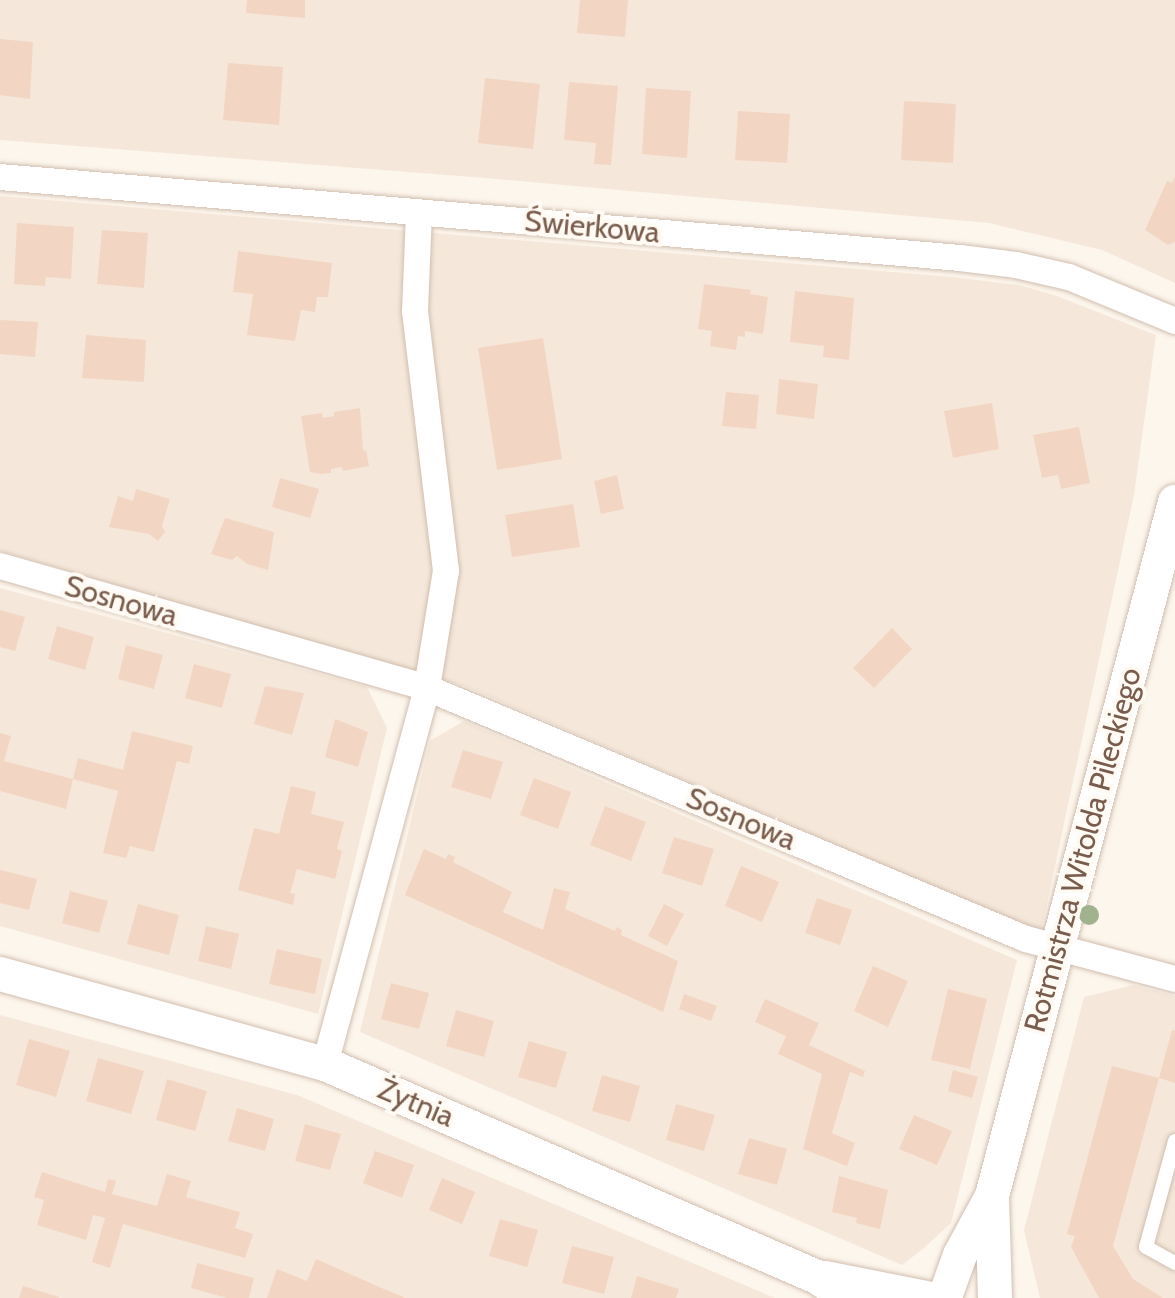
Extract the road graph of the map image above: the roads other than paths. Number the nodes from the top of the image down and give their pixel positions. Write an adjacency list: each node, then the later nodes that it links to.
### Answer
1 (0, 177): 2 (street, Świerkowa)
2 (419, 213): 3 (street, Świerkowa); 6 (street)
3 (1175, 321)
4 (1175, 503): 7 (street, Rotmistrza Witolda Pileckiego)
5 (0, 566): 6 (street, Sosnowa)
6 (427, 688): 7 (street, Sosnowa); 10 (street)
7 (1056, 949): 9 (street, Sosnowa); 12 (street, Rotmistrza Witolda Pileckiego)
8 (0, 974): 10 (street, Żytnia)
9 (1175, 979)
10 (325, 1064): 14 (street, Żytnia)
11 (1175, 1141): 13 (lane)
12 (992, 1196): 15 (street, Rotmistrza Witolda Pileckiego); 18 (street, Rotmistrza Witolda Pileckiego)
13 (1175, 1263)
14 (817, 1277): 15 (street, Żytnia); 16 (street, Żytnia)
15 (937, 1297): 17 (street, Żytnia)
16 (848, 1298)
17 (985, 1298)
18 (995, 1298)

